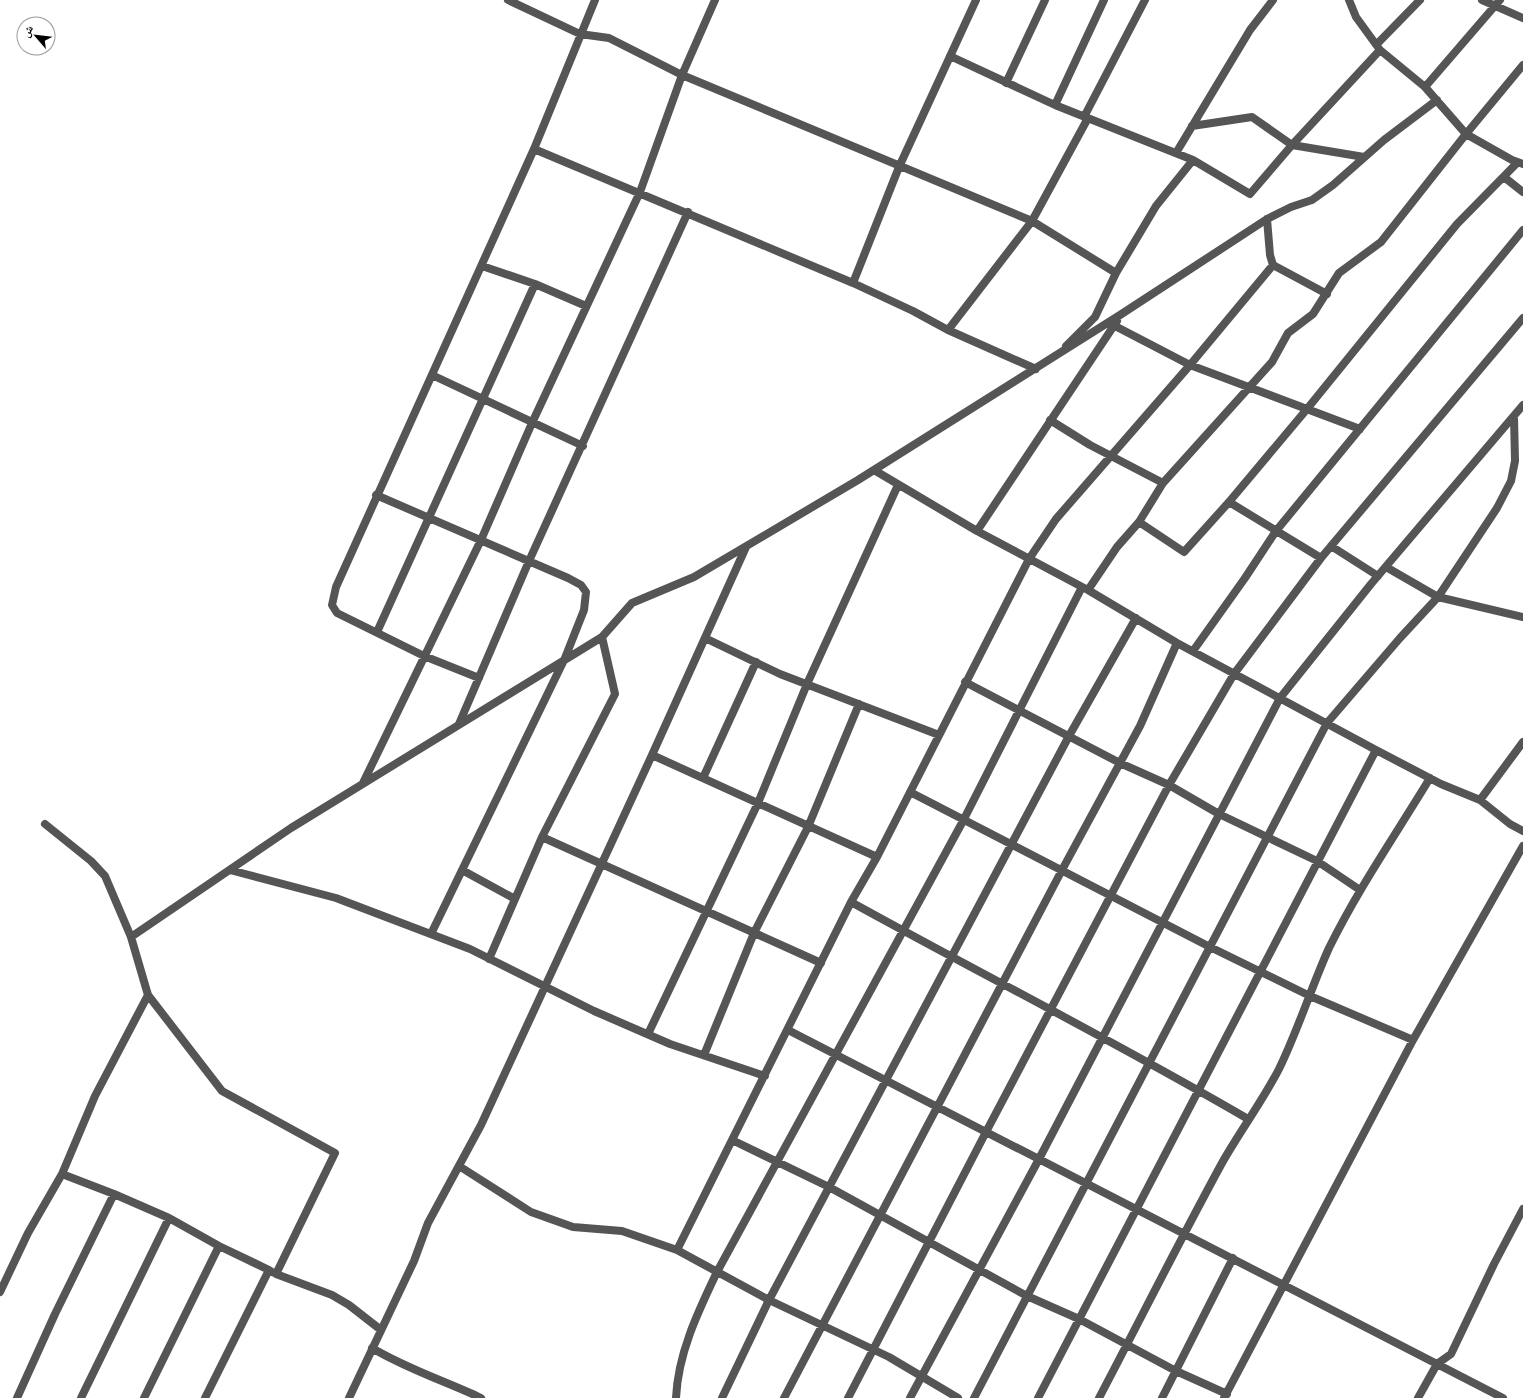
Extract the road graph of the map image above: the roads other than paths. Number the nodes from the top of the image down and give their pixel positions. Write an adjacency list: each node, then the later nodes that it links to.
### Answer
1 (508, 0): 14 (street)
2 (595, 0): 14 (street)
3 (715, 0): 18 (street)
4 (976, 0): 16 (street)
5 (1045, 0): 19 (street)
6 (1104, 0): 22 (street)
7 (1145, 0): 23 (street)
8 (1273, 0): 24 (street)
9 (1349, 0): 15 (street)
10 (1420, 0): 15 (street)
11 (1482, 0): 12 (street)
12 (1498, 3): 13 (street); 20 (street)
13 (1523, 18)
14 (580, 34): 18 (street); 27 (street)
15 (1378, 47): 20 (street); 26 (street)
16 (950, 56): 19 (street); 32 (street)
17 (1523, 65): 25 (street)
18 (682, 76): 32 (street); 34 (street)
19 (1006, 82): 22 (street)
20 (1425, 87): 21 (street)
21 (1437, 100): 25 (street); 29 (street)
22 (1055, 104): 23 (street)
23 (1086, 118): 28 (street); 38 (street)
24 (1192, 126): 26 (street); 28 (street)
25 (1466, 134): 31 (street); 45 (street)
26 (1292, 145): 29 (street); 30 (street)
27 (534, 149): 34 (street); 41 (street)
28 (1176, 153): 30 (street)
29 (1364, 158): 37 (street)
30 (1193, 160): 42 (street)
31 (1520, 163): 33 (street)
32 (899, 167): 38 (street); 43 (street)
33 (1504, 177): 35 (street); 58 (street)
34 (640, 192): 36 (street); 46 (street)
35 (1523, 192)
36 (688, 212): 43 (street); 63 (street)
37 (1267, 219): 40 (street); 47 (street)
38 (1032, 221): 42 (street); 50 (street)
39 (1523, 230): 62 (street)
40 (1273, 265): 45 (street); 52 (street)
41 (482, 266): 44 (street); 54 (street)
42 (1116, 273): 51 (street)
43 (853, 283): 50 (street)
44 (535, 284): 46 (street); 56 (street)
45 (1327, 294): 55 (street)
46 (586, 306): 61 (street)
47 (1120, 315): 49 (street); 51 (street)
48 (1523, 318): 75 (street)
49 (1115, 326): 52 (street); 60 (street)
50 (948, 330): 53 (street)
51 (1052, 358): 53 (street)
52 (1190, 365): 55 (street); 64 (street)
53 (1036, 369): 65 (street)
54 (432, 375): 56 (street); 68 (street)
55 (1249, 387): 58 (street); 66 (street)
56 (483, 399): 61 (street); 70 (street)
57 (1523, 405): 59 (street)
58 (1307, 409): 62 (street); 69 (street)
59 (1514, 416): 80 (street); 83 (street)
60 (1050, 420): 64 (street); 73 (street)
61 (532, 422): 63 (street); 74 (street)
62 (1360, 429): 72 (street)
63 (583, 446): 79 (street)
64 (1110, 455): 66 (street); 78 (street)
65 (874, 470): 67 (street); 76 (street)
66 (1163, 484): 71 (street)
67 (898, 485): 73 (street); 97 (street)
68 (376, 495): 70 (street); 86 (street)
69 (1229, 502): 71 (street); 72 (street)
70 (429, 518): 74 (street); 86 (street)
71 (1139, 522): 82 (street)
72 (1276, 531): 77 (street); 90 (street)
73 (977, 532): 78 (street)
74 (481, 540): 79 (street); 91 (street)
75 (1332, 546): 77 (street); 81 (street)
76 (746, 547): 87 (street); 88 (street)
77 (1321, 558): 94 (street)
78 (1029, 559): 82 (street); 96 (street)
79 (529, 561): 92 (street); 95 (street)
80 (1386, 567): 81 (street); 83 (street)
81 (1378, 576): 98 (street)
82 (1085, 588): 85 (street); 100 (street)
83 (1438, 597): 84 (street); 101 (street)
84 (1523, 617)
85 (1136, 618): 89 (street); 104 (street)
86 (377, 632): 91 (street)
87 (602, 637): 92 (street); 122 (street)
88 (705, 638): 93 (street); 107 (street)
89 (1177, 643): 90 (street); 108 (street)
90 (1193, 651): 94 (street)
91 (424, 656): 95 (street); 111 (street)
92 (565, 658): 102 (street); 129 (street)
93 (756, 662): 97 (street); 109 (street)
94 (1234, 674): 98 (street); 112 (street)
95 (479, 678): 102 (street)
96 (965, 682): 100 (street); 103 (street)
97 (807, 684): 99 (street); 115 (street)
98 (1280, 698): 101 (street); 116 (street)
99 (859, 704): 103 (street); 119 (street)
100 (1018, 709): 104 (street); 117 (street)
101 (1327, 723): 106 (street); 121 (street)
102 (459, 724): 111 (street)
103 (939, 735): 113 (street)
104 (1069, 736): 108 (street); 123 (street)
105 (1523, 742): 114 (street)
106 (1376, 750): 110 (street); 126 (street)
107 (652, 755): 109 (street); 127 (street)
108 (1120, 763): 112 (street); 130 (street)
109 (703, 778): 115 (street)
110 (1430, 778): 114 (street); 131 (street)
111 (363, 783): 128 (street)
112 (1169, 786): 116 (street); 132 (street)
113 (910, 792): 117 (street); 125 (street)
114 (1480, 800): 120 (street)
115 (758, 804): 119 (street); 135 (street)
116 (1219, 814): 121 (street); 136 (street)
117 (963, 820): 123 (street); 137 (street)
118 (45, 824): 140 (street)
119 (808, 827): 125 (street); 138 (street)
120 (1523, 831)
121 (1268, 836): 126 (street); 141 (street)
122 (542, 837): 127 (street); 133 (street)
123 (1013, 844): 130 (street); 142 (street)
124 (1523, 846): 154 (street)
125 (877, 857): 134 (street)
126 (1317, 861): 131 (street); 145 (street)
127 (600, 865): 135 (street); 147 (street)
128 (230, 870): 139 (street); 140 (street)
129 (462, 870): 133 (street); 139 (street)
130 (1062, 870): 132 (street); 146 (street)
131 (1360, 890): 149 (street)
132 (1111, 896): 136 (street); 150 (street)
133 (516, 899): 143 (street)
134 (851, 902): 137 (street); 144 (street)
135 (706, 912): 138 (street); 152 (street)
136 (1162, 922): 141 (street); 153 (street)
137 (904, 931): 142 (street); 156 (street)
138 (754, 933): 144 (street); 155 (street)
139 (431, 934): 143 (street)
140 (131, 937): 148 (street)
141 (1210, 947): 145 (street); 157 (street)
142 (952, 958): 146 (street); 159 (street)
143 (490, 959): 147 (street)
144 (821, 963): 151 (street)
145 (1259, 971): 149 (street); 160 (street)
146 (1002, 985): 150 (street); 161 (street)
147 (544, 987): 152 (street); 167 (street)
148 (148, 995): 168 (street); 182 (street)
149 (1310, 996): 154 (street); 162 (street)
150 (1052, 1008): 153 (street); 163 (street)
151 (788, 1030): 156 (street); 158 (street)
152 (648, 1034): 155 (street)
153 (1103, 1036): 157 (street); 165 (street)
154 (1413, 1040): 184 (street)
155 (704, 1055): 158 (street)
156 (836, 1056): 159 (street); 166 (street)
157 (1148, 1063): 160 (street); 169 (street)
158 (765, 1076): 164 (street)
159 (886, 1082): 161 (street); 170 (street)
160 (1197, 1089): 162 (street); 172 (street)
161 (937, 1108): 163 (street); 174 (street)
162 (1248, 1119): 176 (street)
163 (986, 1132): 165 (street); 177 (street)
164 (732, 1140): 166 (street); 179 (street)
165 (1039, 1159): 169 (street); 181 (street)
166 (777, 1162): 170 (street); 183 (street)
167 (459, 1166): 179 (street); 190 (street)
168 (62, 1174): 171 (street); 185 (street)
169 (1085, 1183): 172 (street); 186 (street)
170 (829, 1187): 174 (street); 187 (street)
171 (114, 1194): 175 (street); 198 (street)
172 (1136, 1209): 176 (street); 188 (street)
173 (1523, 1210): 194 (street)
174 (880, 1217): 177 (street); 189 (street)
175 (169, 1218): 178 (street); 199 (street)
176 (1184, 1233): 180 (street); 191 (street)
177 (928, 1242): 181 (street); 193 (street)
178 (219, 1246): 182 (street); 200 (street)
179 (677, 1250): 183 (street)
180 (1233, 1258): 184 (street); 195 (street)
181 (979, 1270): 186 (street); 196 (street)
182 (273, 1272): 190 (street); 201 (street)
183 (717, 1272): 187 (street); 204 (street)
184 (1283, 1284): 194 (street); 197 (street)
185 (0, 1292)
186 (1027, 1296): 188 (street); 210 (street)
187 (769, 1300): 189 (street); 205 (street)
188 (1079, 1319): 191 (street); 211 (street)
189 (823, 1326): 193 (street); 206 (street)
190 (381, 1330): 192 (street)
191 (1127, 1345): 195 (street); 212 (street)
192 (372, 1348): 202 (street); 203 (street)
193 (873, 1349): 196 (street); 207 (street)
194 (1437, 1364): 214 (street); 215 (street)
195 (1176, 1371): 197 (street); 213 (street)
196 (922, 1376): 208 (street); 209 (street)
197 (1226, 1396)
198 (17, 1398)
199 (81, 1398)
200 (144, 1398)
201 (205, 1398)
202 (349, 1398)
203 (481, 1398)
204 (676, 1398)
205 (722, 1398)
206 (784, 1398)
207 (848, 1398)
208 (910, 1398)
209 (958, 1398)
210 (974, 1398)
211 (1038, 1398)
212 (1099, 1398)
213 (1162, 1398)
214 (1418, 1398)
215 (1503, 1398)

